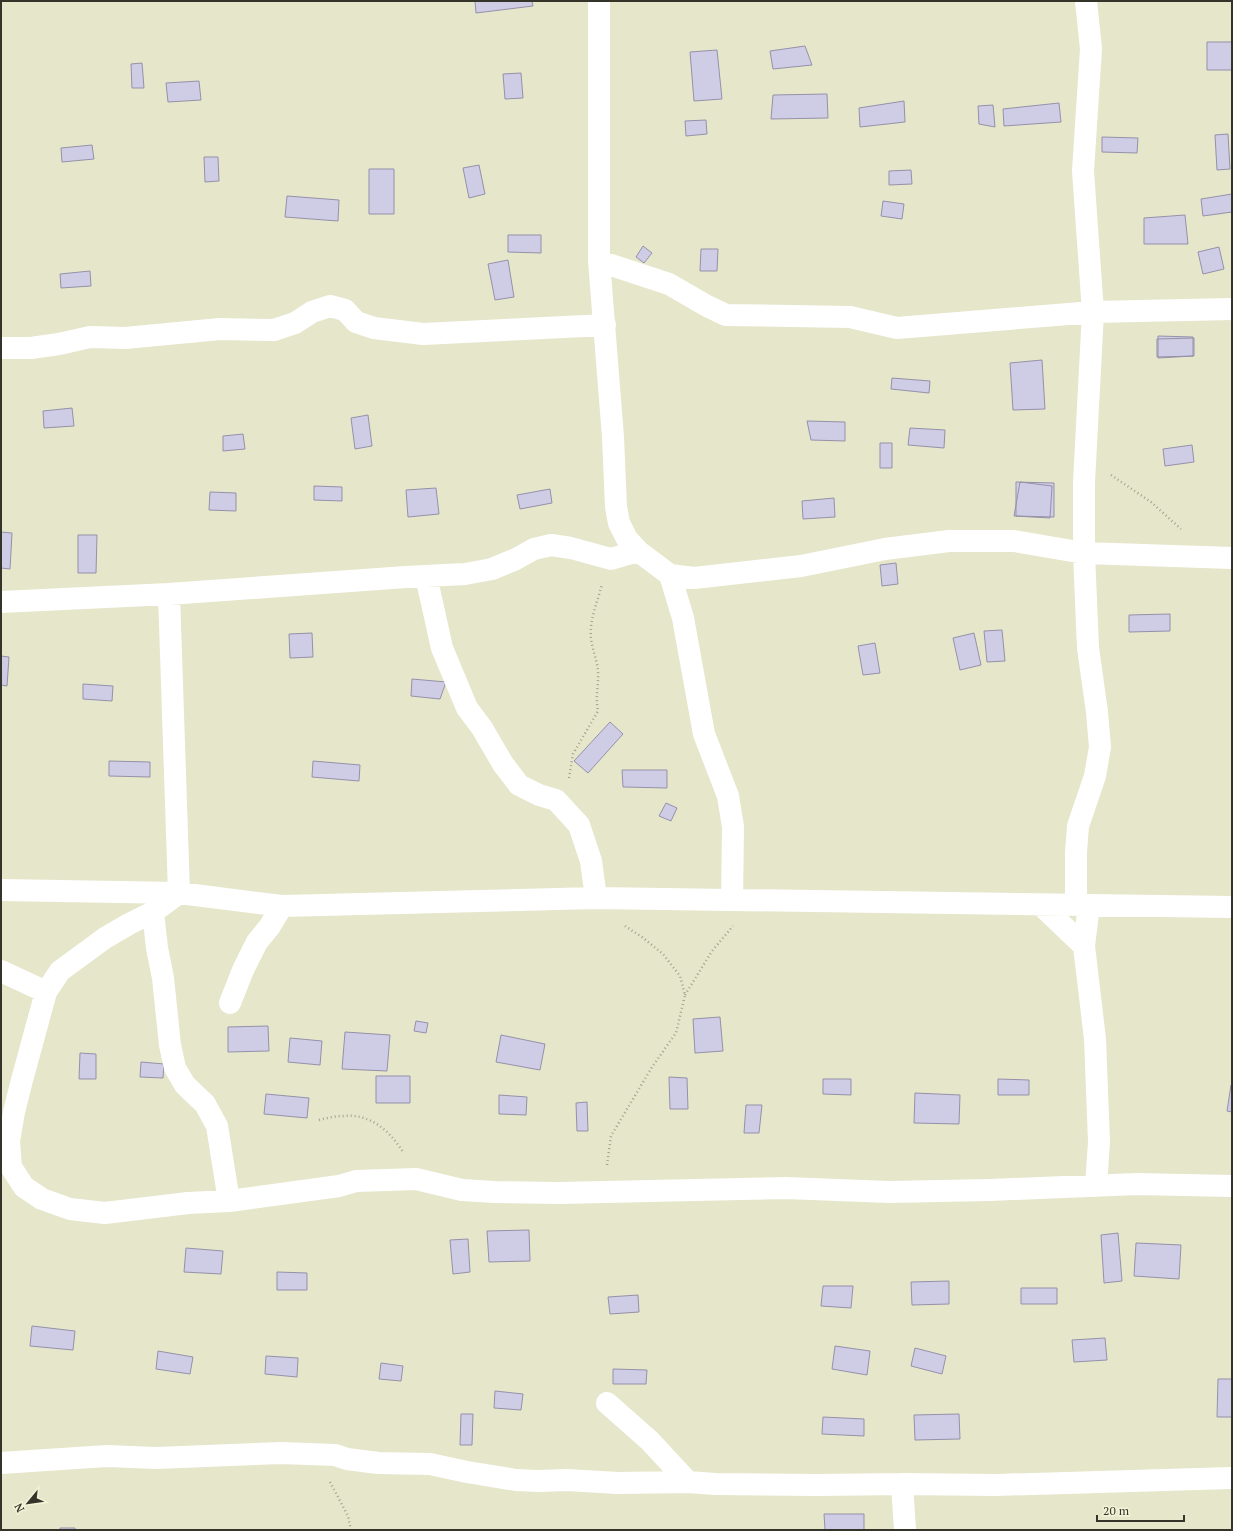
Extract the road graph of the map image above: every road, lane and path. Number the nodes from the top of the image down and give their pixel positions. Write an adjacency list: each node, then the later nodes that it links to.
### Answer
1 (599, 1): 3 (street)
2 (1086, 1): 5 (street)
3 (599, 261): 5 (street); 6 (street)
4 (1232, 309): 5 (street)
5 (1093, 312): 8 (street)
6 (605, 325): 7 (street); 9 (street)
7 (1, 348)
8 (1086, 461): 10 (street); 11 (path)
9 (638, 551): 13 (street); 14 (street)
10 (1084, 553): 11 (street); 14 (street); 24 (street)
11 (1207, 557): 12 (street)
12 (1232, 558)
13 (611, 559): 15 (street); 18 (path)
14 (670, 575): 22 (street)
15 (426, 576): 16 (street); 18 (street)
16 (169, 594): 17 (street); 20 (street)
17 (1, 602)
18 (556, 800): 21 (street)
19 (1, 890): 20 (street)
20 (180, 893): 25 (street); 27 (street)
21 (596, 898): 22 (street); 25 (street); 33 (path)
22 (741, 900): 23 (street); 33 (path)
23 (1041, 905): 24 (street); 29 (street)
24 (1083, 905): 26 (street); 29 (street)
25 (282, 906): 34 (street)
26 (1232, 907)
27 (153, 912): 28 (street); 30 (street)
28 (129, 924): 30 (street); 32 (street)
29 (1084, 946): 38 (street)
30 (157, 948): 41 (street)
31 (1, 971): 32 (street)
32 (46, 992): 35 (street)
33 (685, 995): 40 (path)
34 (230, 1003)
35 (8, 1116): 41 (street)
36 (319, 1120): 37 (path)
37 (419, 1180): 40 (street); 41 (street)
38 (1096, 1186): 39 (street); 40 (street)
39 (1232, 1186)
40 (610, 1192)
41 (229, 1201)
42 (607, 1403): 46 (street)
43 (318, 1455): 44 (street); 46 (street); 48 (path)
44 (1, 1463)
45 (1232, 1478): 47 (street)
46 (688, 1482): 47 (street)
47 (902, 1484): 49 (street)
48 (351, 1530)
49 (905, 1530)

